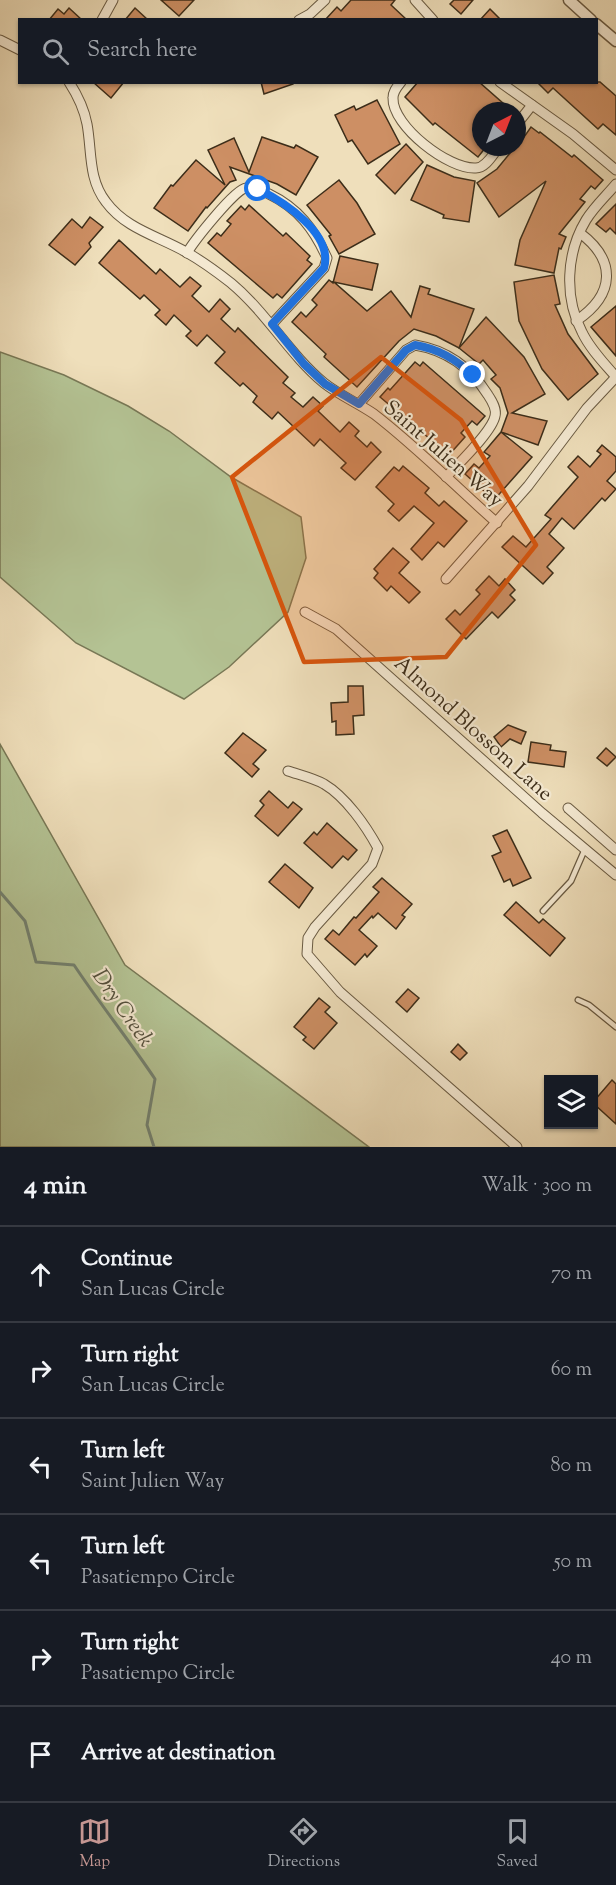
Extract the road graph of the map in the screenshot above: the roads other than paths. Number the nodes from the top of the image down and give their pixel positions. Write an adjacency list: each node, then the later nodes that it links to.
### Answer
1 (112, 0): 5 (street)
2 (325, 0): 6 (street)
3 (415, 0): 7 (street)
4 (569, 0): 8 (street)
5 (103, 18)
6 (303, 18)
7 (431, 18)
8 (589, 18)
9 (598, 25): 11 (street)
10 (0, 40): 12 (street)
11 (616, 41)
12 (18, 49)
13 (70, 84): 22 (street, Saint Julien Way)
14 (399, 84): 18 (street)
15 (503, 84): 16 (street)
16 (532, 105): 17 (street); 19 (street)
17 (526, 113)
18 (492, 156)
19 (616, 170)
20 (616, 184): 21 (street)
21 (580, 233): 23 (street); 23 (street)
22 (188, 253): 24 (street, Saint Julien Way); 24 (street)
23 (576, 321): 25 (street)
24 (272, 324): 26 (street, Saint Julien Way)
25 (616, 377): 28 (street)
26 (359, 404): 27 (street, Saint Julien Way); 27 (street)
27 (446, 477): 28 (street, Saint Julien Way)
28 (497, 523): 29 (street)
29 (446, 579)
30 (305, 612): 33 (street, Almond Blossom Lane)
31 (288, 771): 39 (street)
32 (568, 808): 34 (street)
33 (585, 849): 35 (street, Almond Blossom Lane); 36 (lane)
34 (616, 850)
35 (616, 875)
36 (543, 911)
37 (578, 1000): 38 (lane)
38 (616, 1027)
39 (517, 1147)

